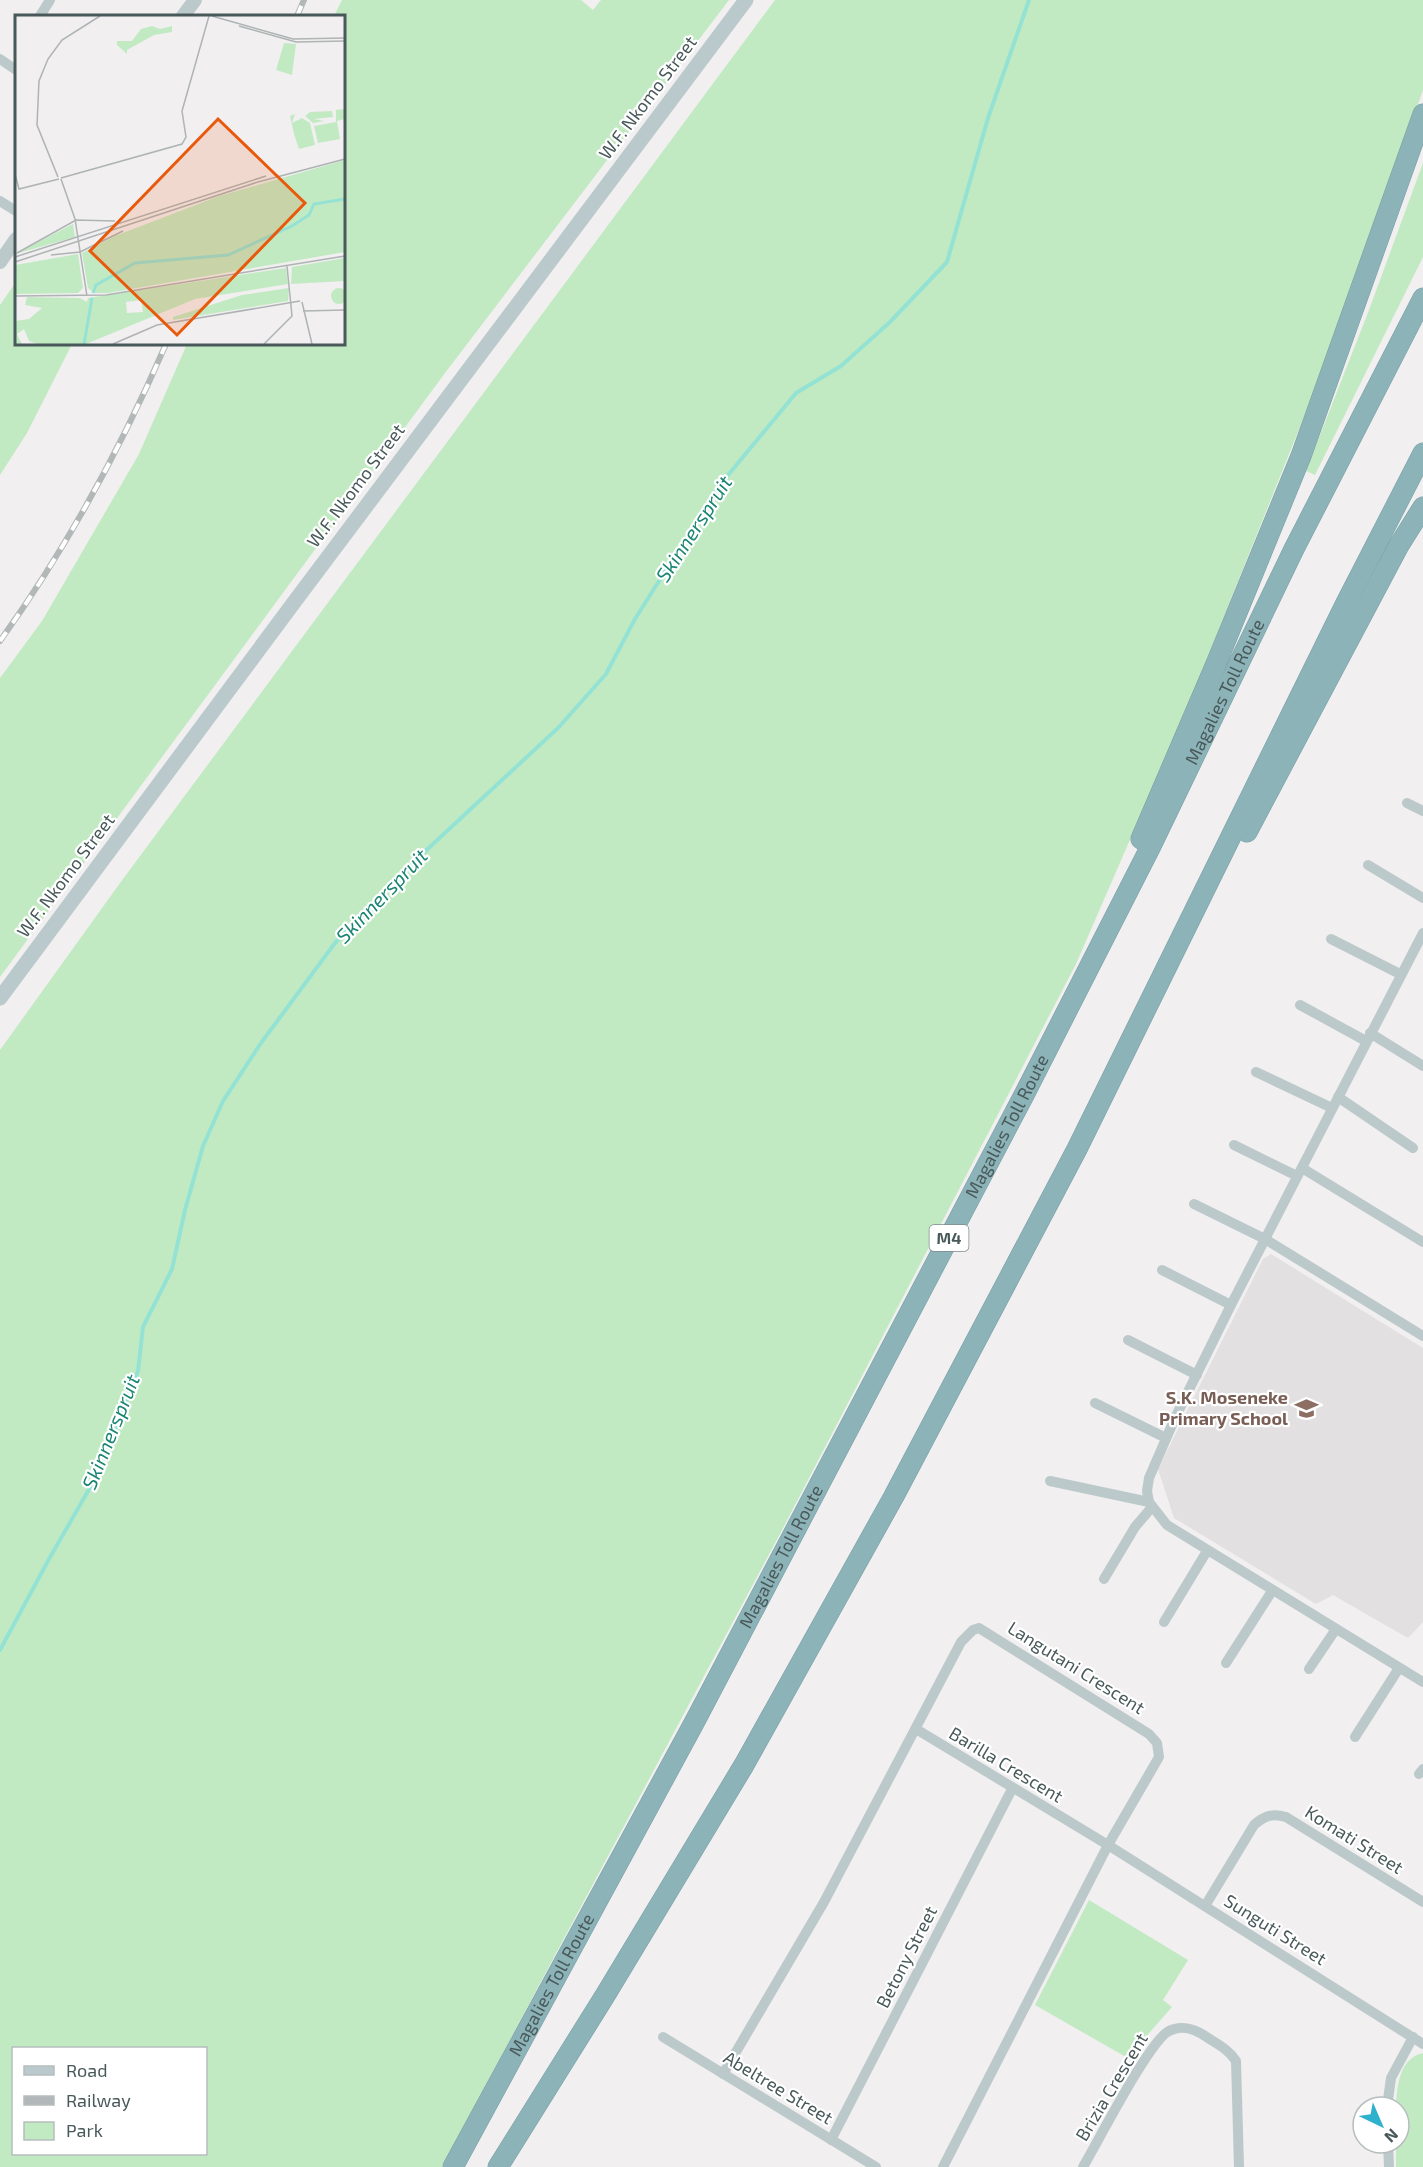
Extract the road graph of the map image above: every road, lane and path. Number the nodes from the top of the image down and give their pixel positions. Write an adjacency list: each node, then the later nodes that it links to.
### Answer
1 (50, 0): 4 (street)
2 (195, 0): 5 (street)
3 (746, 0): 23 (main road, W.F. Nkomo Street)
4 (41, 15)
5 (184, 15)
6 (0, 59): 7 (street)
7 (14, 64)
8 (1423, 114): 28 (highway)
9 (0, 201): 10 (street)
10 (15, 210)
11 (15, 240): 12 (street)
12 (0, 261)
13 (1423, 298): 28 (highway, Magalies Toll Route / M4)
14 (1423, 453): 33 (highway)
15 (1423, 507): 33 (highway)
16 (1407, 803): 17 (street)
17 (1423, 811)
18 (1368, 865): 19 (street)
19 (1423, 897)
20 (1422, 936): 22 (street)
21 (1331, 939): 22 (street)
22 (1400, 974): 25 (street)
23 (0, 998)
24 (1300, 1005): 25 (street)
25 (1368, 1037): 26 (street); 29 (street)
26 (1423, 1066)
27 (1256, 1072): 30 (street)
28 (1024, 1095): 68 (highway, Magalies Toll Route / M4)
29 (1338, 1097): 30 (street); 32 (street)
30 (1332, 1108): 34 (street)
31 (1234, 1145): 34 (street)
32 (1413, 1148)
33 (1077, 1149): 69 (highway)
34 (1300, 1172): 36 (street); 37 (street)
35 (1194, 1204): 36 (street)
36 (1265, 1239): 39 (street); 40 (street)
37 (1423, 1242)
38 (1162, 1270): 39 (street)
39 (1231, 1305): 42 (street)
40 (1423, 1336)
41 (1128, 1340): 42 (street)
42 (1197, 1375): 44 (street)
43 (1095, 1403): 44 (street)
44 (1166, 1438): 46 (street)
45 (1050, 1481): 46 (street)
46 (1150, 1505): 47 (street); 48 (street)
47 (1207, 1551): 49 (street); 50 (street)
48 (1104, 1579)
49 (1272, 1591): 51 (street); 52 (street)
50 (1164, 1622)
51 (1336, 1629): 53 (street); 54 (street)
52 (1226, 1663)
53 (1399, 1668): 55 (street); 57 (street)
54 (1309, 1669)
55 (1423, 1682)
56 (916, 1729): 58 (street, Barilla Crescent); 59 (street, Langutani Crescent); 65 (street)
57 (1355, 1737)
58 (1012, 1789): 59 (street, Barilla Crescent); 67 (street, Betony Street)
59 (1108, 1845): 61 (street, Sunguti Street); 71 (street)
60 (1423, 1902): 61 (street, Komati Street)
61 (1205, 1906): 63 (street, Sunguti Street)
62 (663, 2037): 65 (street, Abeltree Street)
63 (1413, 2037): 64 (street, Sunguti Street); 66 (street)
64 (1423, 2044)
65 (723, 2074): 67 (street, Abeltree Street)
66 (1389, 2095)
67 (831, 2140): 70 (street, Abeltree Street)
68 (453, 2167)
69 (498, 2167)
70 (876, 2167)
71 (943, 2167)
72 (1083, 2167): 73 (street, Brizia Crescent)
73 (1239, 2167)

